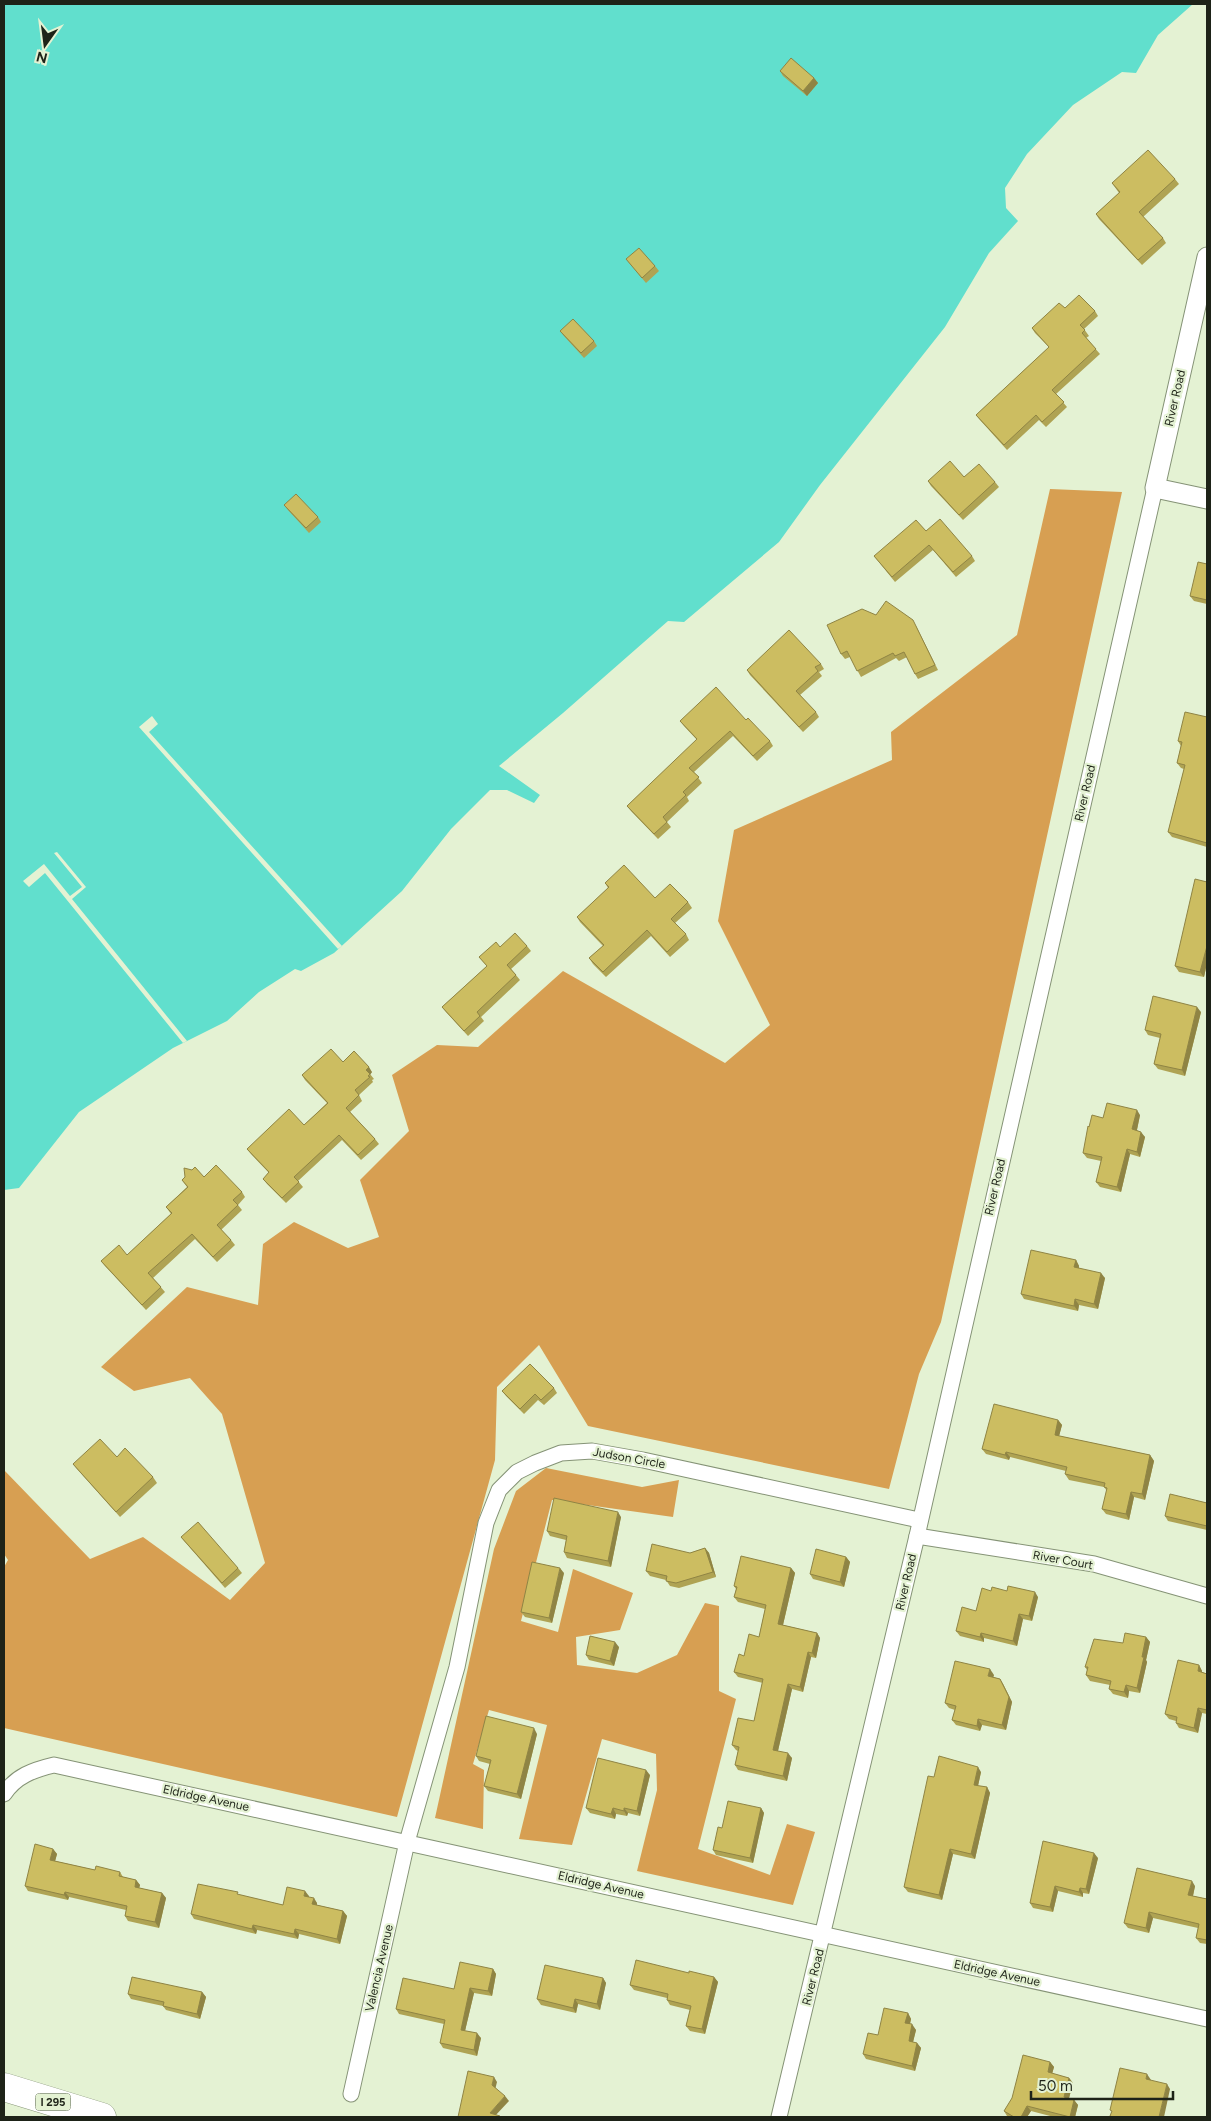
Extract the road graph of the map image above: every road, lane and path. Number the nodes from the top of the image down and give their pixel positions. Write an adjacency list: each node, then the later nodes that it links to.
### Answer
1 (1207, 257): 2 (street, River Road)
2 (1155, 488): 3 (street); 4 (street, River Road)
3 (1207, 499)
4 (919, 1520): 5 (street, River Road); 8 (street, Judson Circle)
5 (916, 1536): 6 (street, River Court); 9 (street, River Road)
6 (1207, 1596)
7 (4, 1794): 8 (street, Eldridge Avenue)
8 (407, 1842): 9 (street, Eldridge Avenue); 12 (street, Valencia Avenue)
9 (824, 1934): 10 (street, Eldridge Avenue); 14 (street, River Road)
10 (1207, 2019)
11 (4, 2086): 13 (highway, I 295)
12 (351, 2094)
13 (102, 2117)
14 (780, 2117)

